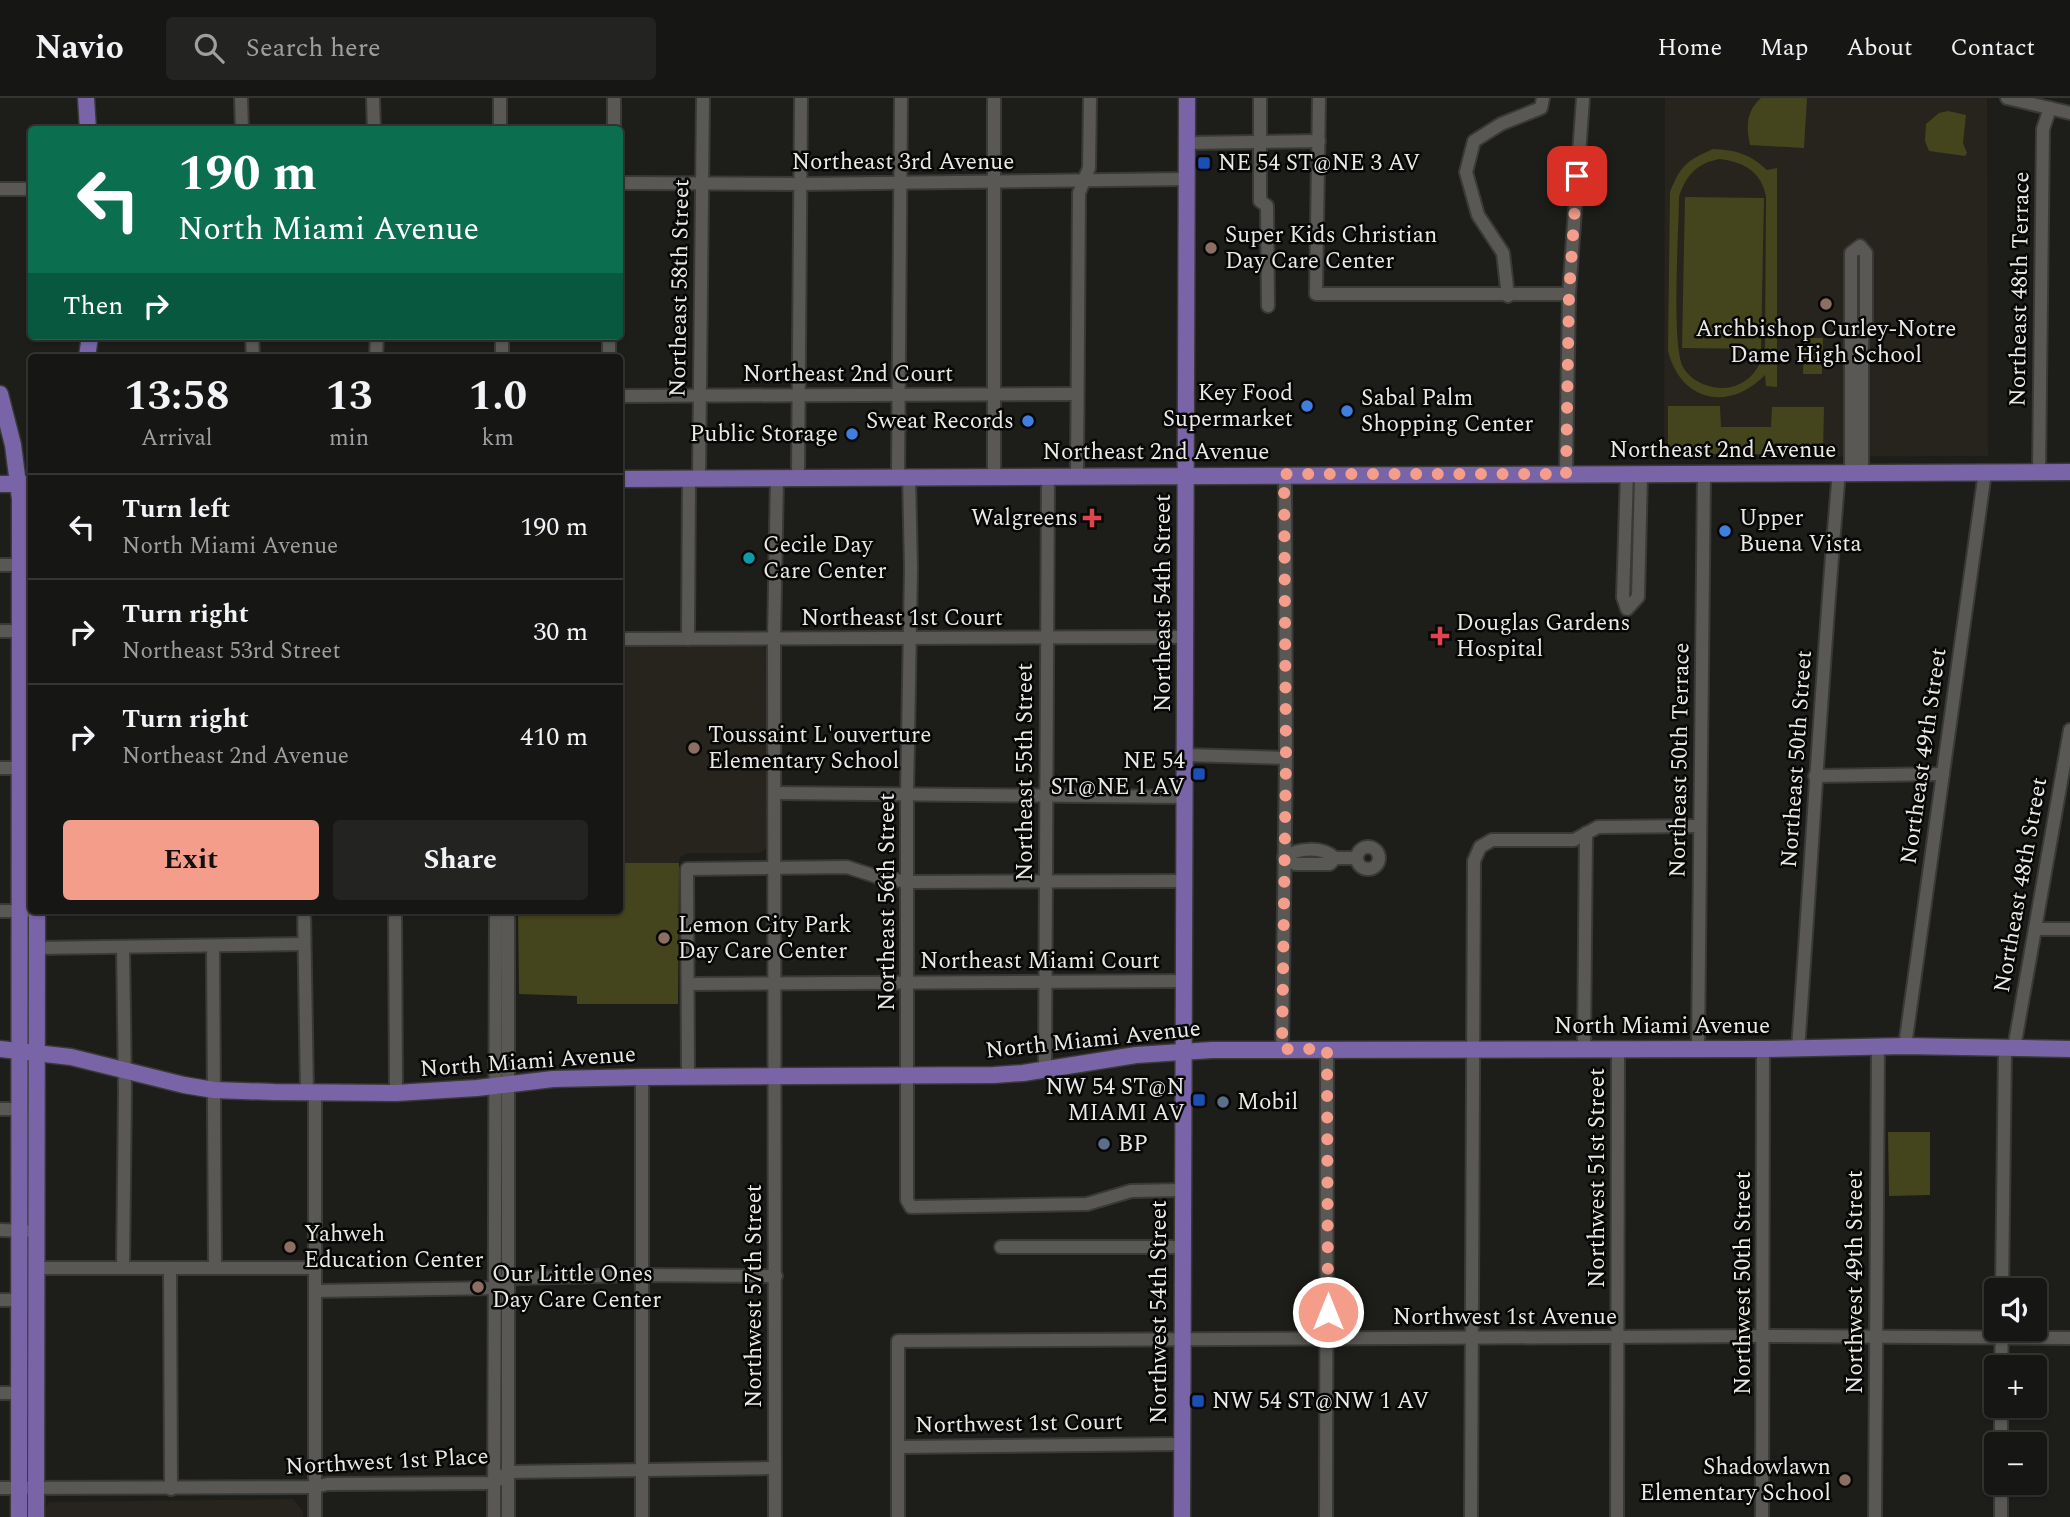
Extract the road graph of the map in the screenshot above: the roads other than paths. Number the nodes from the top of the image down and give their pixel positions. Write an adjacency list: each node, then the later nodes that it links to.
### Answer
1 (86, 98): 19 (main road)
2 (241, 98): 20 (street)
3 (373, 98): 21 (street)
4 (500, 98): 22 (street)
5 (614, 98): 23 (street)
6 (702, 98): 30 (street, Northeast 58th Street)
7 (801, 98): 33 (street)
8 (901, 98): 31 (street, Northeast 56th Street)
9 (994, 98): 32 (street)
10 (1090, 98): 28 (street)
11 (1187, 98): 25 (main road, Northeast 54th Street)
12 (1260, 98): 26 (street)
13 (1319, 98): 24 (street)
14 (1543, 98): 37 (street)
15 (1583, 98): 36 (street)
16 (2007, 98): 17 (street)
17 (2050, 108): 18 (street); 48 (street, Northeast 48th Terrace)
18 (2070, 113)
19 (88, 126)
20 (242, 126)
21 (374, 126)
22 (500, 126)
23 (614, 126)
24 (1319, 141): 26 (street); 37 (street)
25 (1187, 143): 26 (street); 27 (main road, Northeast 54th Street)
26 (1261, 143): 38 (street)
27 (1187, 179): 28 (street, Northeast 3rd Avenue); 55 (main road, Northeast 54th Street)
28 (1085, 181): 32 (street, Northeast 3rd Avenue); 42 (street)
29 (623, 183): 30 (street, Northeast 3rd Avenue)
30 (702, 183): 33 (street, Northeast 3rd Avenue); 44 (street, Northeast 58th Street)
31 (900, 183): 32 (street, Northeast 3rd Avenue); 33 (street, Northeast 3rd Avenue); 45 (street, Northeast 56th Street)
32 (993, 183): 41 (street)
33 (801, 184): 40 (street)
34 (0, 189): 35 (street)
35 (28, 189)
36 (1569, 294): 37 (street); 52 (street)
37 (1508, 296)
38 (1268, 306)
39 (0, 394): 64 (main road)
40 (799, 394): 44 (street, Northeast 2nd Court); 45 (street, Northeast 2nd Court); 60 (street)
41 (994, 394): 42 (street, Northeast 2nd Court); 45 (street, Northeast 2nd Court); 57 (street)
42 (1076, 394): 54 (street)
43 (623, 396): 44 (street, Northeast 2nd Court)
44 (700, 396): 61 (street, Northeast 58th Street)
45 (899, 396): 56 (street, Northeast 56th Street)
46 (1851, 472): 46 (street, Northeast 50th Street); 47 (main road, Northeast 2nd Avenue); 50 (main road, Northeast 2nd Avenue); 83 (street, Northeast 50th Street)
47 (1985, 472): 48 (main road, Northeast 2nd Avenue); 82 (street, Northeast 49th Street)
48 (2039, 472): 49 (main road, Northeast 2nd Avenue)
49 (2070, 472)
50 (1704, 473): 53 (main road, Northeast 2nd Avenue); 90 (street, Northeast 50th Terrace)
51 (1284, 474): 52 (main road, Northeast 2nd Avenue); 55 (main road, Northeast 2nd Avenue); 79 (street)
52 (1566, 474): 53 (main road, Northeast 2nd Avenue)
53 (1634, 474): 67 (street); 68 (street)
54 (1077, 475): 55 (main road, Northeast 2nd Avenue); 58 (main road, Northeast 2nd Avenue)
55 (1186, 475): 72 (main road, Northeast 54th Street)
56 (904, 476): 57 (main road, Northeast 2nd Avenue); 60 (main road, Northeast 2nd Avenue); 71 (street, Northeast 56th Street)
57 (994, 476): 58 (main road, Northeast 2nd Avenue)
58 (1048, 476): 73 (street, Northeast 55th Street)
59 (777, 477): 60 (main road, Northeast 2nd Avenue); 61 (main road, Northeast 2nd Avenue); 76 (street, Northwest 57th Street)
60 (798, 477)
61 (694, 478): 62 (main road, Northeast 2nd Avenue); 75 (street, Northeast 58th Street)
62 (623, 479)
63 (0, 484): 64 (main road)
64 (25, 484): 66 (main road)
65 (0, 565): 66 (street)
66 (20, 565): 70 (main road)
67 (1624, 575): 68 (street); 68 (street)
68 (1639, 575)
69 (0, 631): 70 (street)
70 (20, 631): 81 (main road)
71 (910, 636): 73 (street, Northeast 1st Court); 76 (street, Northeast 1st Court); 85 (street, Northeast 56th Street)
72 (1186, 637): 73 (street, Northeast 1st Court); 78 (main road, Northeast 54th Street)
73 (1046, 638): 86 (street, Northeast 55th Street)
74 (623, 639): 75 (street, Northeast 1st Court)
75 (688, 639): 76 (street, Northeast 1st Court)
76 (774, 639): 84 (street, Northwest 57th Street)
77 (2070, 730): 88 (street, Northeast 48th Street)
78 (1185, 755): 79 (street); 87 (main road, Northeast 54th Street)
79 (1286, 758): 92 (street)
80 (0, 768): 81 (street)
81 (25, 768): 99 (main road)
82 (1944, 774): 83 (street); 117 (street, Northeast 49th Street)
83 (1815, 776): 128 (street, Northeast 50th Street)
84 (775, 793): 85 (street); 94 (street, Northwest 57th Street)
85 (907, 795): 86 (street); 96 (street, Northeast 56th Street)
86 (1046, 795): 87 (street); 97 (street, Northeast 55th Street)
87 (1184, 797): 95 (main road, Northeast 54th Street)
88 (2054, 817): 89 (street); 106 (street, Northeast 48th Street)
89 (2070, 817)
90 (1699, 826): 91 (street); 119 (street, Northeast 50th Terrace)
91 (1586, 833): 118 (street); 125 (street)
92 (1284, 857): 93 (street); 123 (street)
93 (1357, 858)
94 (775, 869): 96 (street); 115 (street); 116 (street, Northwest 57th Street)
95 (1184, 881): 97 (street); 112 (main road, Northeast 54th Street)
96 (908, 882): 97 (street); 113 (street, Northeast 56th Street)
97 (1046, 883): 114 (street, Northeast 55th Street)
98 (0, 911): 99 (street)
99 (19, 911): 100 (street); 130 (main road)
100 (28, 911)
101 (37, 914): 111 (main road)
102 (304, 914): 108 (street)
103 (395, 914): 142 (street)
104 (496, 914): 139 (street)
105 (508, 914): 139 (street)
106 (2035, 929): 107 (street); 121 (street, Northeast 48th Street)
107 (2070, 929)
108 (304, 944): 109 (street); 141 (street)
109 (213, 946): 110 (street); 140 (street)
110 (123, 947): 111 (street); 134 (street)
111 (37, 948): 132 (main road)
112 (1183, 981): 114 (street, Northeast Miami Court); 131 (main road, Northeast 54th Street)
113 (908, 983): 114 (street, Northeast Miami Court); 116 (street, Northeast Miami Court); 136 (street, Northeast 56th Street)
114 (1046, 983): 133 (street, Northeast 55th Street)
115 (688, 984): 116 (street, Northeast Miami Court); 137 (street)
116 (774, 985): 135 (street, Northwest 57th Street)
117 (1905, 1046): 120 (main road, North Miami Avenue); 121 (main road, North Miami Avenue)
118 (1584, 1048): 125 (main road, North Miami Avenue); 126 (main road, North Miami Avenue)
119 (1698, 1048): 126 (main road, North Miami Avenue); 127 (main road, North Miami Avenue)
120 (1878, 1048): 128 (main road, North Miami Avenue); 168 (street, Northwest 49th Street)
121 (2010, 1048): 129 (main road, North Miami Avenue); 160 (street, Northeast 48th Street)
122 (0, 1049): 130 (main road, North Miami Avenue)
123 (1282, 1049): 124 (main road, North Miami Avenue); 131 (main road, North Miami Avenue)
124 (1327, 1049): 125 (main road, North Miami Avenue); 169 (street)
125 (1472, 1049): 172 (street)
126 (1618, 1049): 170 (street, Northwest 51st Street)
127 (1763, 1049): 128 (main road, North Miami Avenue); 166 (street, Northwest 50th Street)
128 (1798, 1049)
129 (2070, 1049)
130 (19, 1050): 132 (main road, North Miami Avenue); 145 (main road)
131 (1182, 1051): 133 (main road, North Miami Avenue); 143 (main road, Northeast 54th Street)
132 (37, 1053): 134 (main road, North Miami Avenue); 149 (main road)
133 (1045, 1069): 136 (main road, North Miami Avenue)
134 (124, 1071): 140 (main road, North Miami Avenue); 153 (street)
135 (775, 1075): 136 (main road, North Miami Avenue); 137 (main road, North Miami Avenue); 158 (street, Northwest 57th Street)
136 (907, 1075): 146 (street, Northeast 56th Street)
137 (688, 1076): 138 (main road, North Miami Avenue)
138 (642, 1077): 139 (main road, North Miami Avenue); 157 (street)
139 (501, 1085): 142 (main road, North Miami Avenue); 159 (street); 161 (street)
140 (214, 1090): 141 (main road, North Miami Avenue); 154 (street)
141 (311, 1093): 142 (main road, North Miami Avenue); 155 (street)
142 (396, 1093)
143 (1182, 1108): 146 (main road, Northwest 54th Street)
144 (0, 1109): 145 (street)
145 (19, 1109): 148 (main road)
146 (1182, 1190): 151 (main road, Northwest 54th Street)
147 (0, 1230): 148 (street)
148 (19, 1230): 149 (street); 164 (main road)
149 (37, 1231): 152 (main road)
150 (1001, 1247): 151 (street)
151 (1182, 1247): 173 (main road, Northwest 54th Street)
152 (37, 1268): 153 (street); 185 (main road)
153 (123, 1268): 156 (street)
154 (215, 1268): 155 (street); 156 (street)
155 (315, 1268): 162 (street)
156 (170, 1269): 186 (street)
157 (640, 1275): 158 (street); 159 (street); 179 (street)
158 (776, 1276): 178 (street, Northwest 57th Street)
159 (508, 1278): 161 (street); 180 (street)
160 (2002, 1278)
161 (495, 1288): 162 (street); 181 (street)
162 (315, 1291): 182 (street)
163 (0, 1300): 164 (street)
164 (19, 1300): 175 (main road)
165 (1984, 1334): 168 (street, Northwest 1st Avenue)
166 (1764, 1336): 168 (street, Northwest 1st Avenue); 170 (street, Northwest 1st Avenue); 200 (street, Northwest 50th Street)
167 (2047, 1336): 171 (street, Northwest 1st Avenue)
168 (1875, 1337): 201 (street, Northwest 49th Street)
169 (1328, 1338): 172 (street, Northwest 1st Avenue); 173 (street, Northwest 1st Avenue); 197 (street)
170 (1618, 1338): 172 (street, Northwest 1st Avenue); 199 (street, Northwest 51st Street)
171 (2070, 1338)
172 (1472, 1339): 198 (street)
173 (1182, 1341): 176 (main road, Northwest 54th Street); 177 (street, Northwest 1st Avenue)
174 (0, 1393): 175 (street)
175 (19, 1393): 184 (main road)
176 (1182, 1444): 177 (street, Northwest 1st Court); 196 (main road, Northwest 54th Street)
177 (899, 1447): 195 (street)
178 (775, 1468): 179 (street, Northwest 1st Place); 194 (street, Northwest 57th Street)
179 (642, 1469): 180 (street, Northwest 1st Place); 193 (street)
180 (508, 1472): 181 (street, Northwest 1st Place); 192 (street)
181 (494, 1482): 182 (street, Northwest 1st Place); 191 (street)
182 (315, 1487): 186 (street, Northwest 1st Place); 190 (street)
183 (0, 1488): 184 (street, Northwest 1st Place)
184 (19, 1488): 185 (street, Northwest 1st Place); 188 (main road)
185 (36, 1489): 186 (street, Northwest 1st Place); 189 (main road)
186 (171, 1489)
187 (2001, 1495): 202 (street)
188 (19, 1517)
189 (36, 1517)
190 (315, 1517)
191 (494, 1517)
192 (508, 1517)
193 (642, 1517)
194 (775, 1517)
195 (898, 1517)
196 (1182, 1517)
197 (1326, 1517)
198 (1471, 1517)
199 (1617, 1517)
200 (1762, 1517)
201 (1875, 1517)
202 (2000, 1517)

